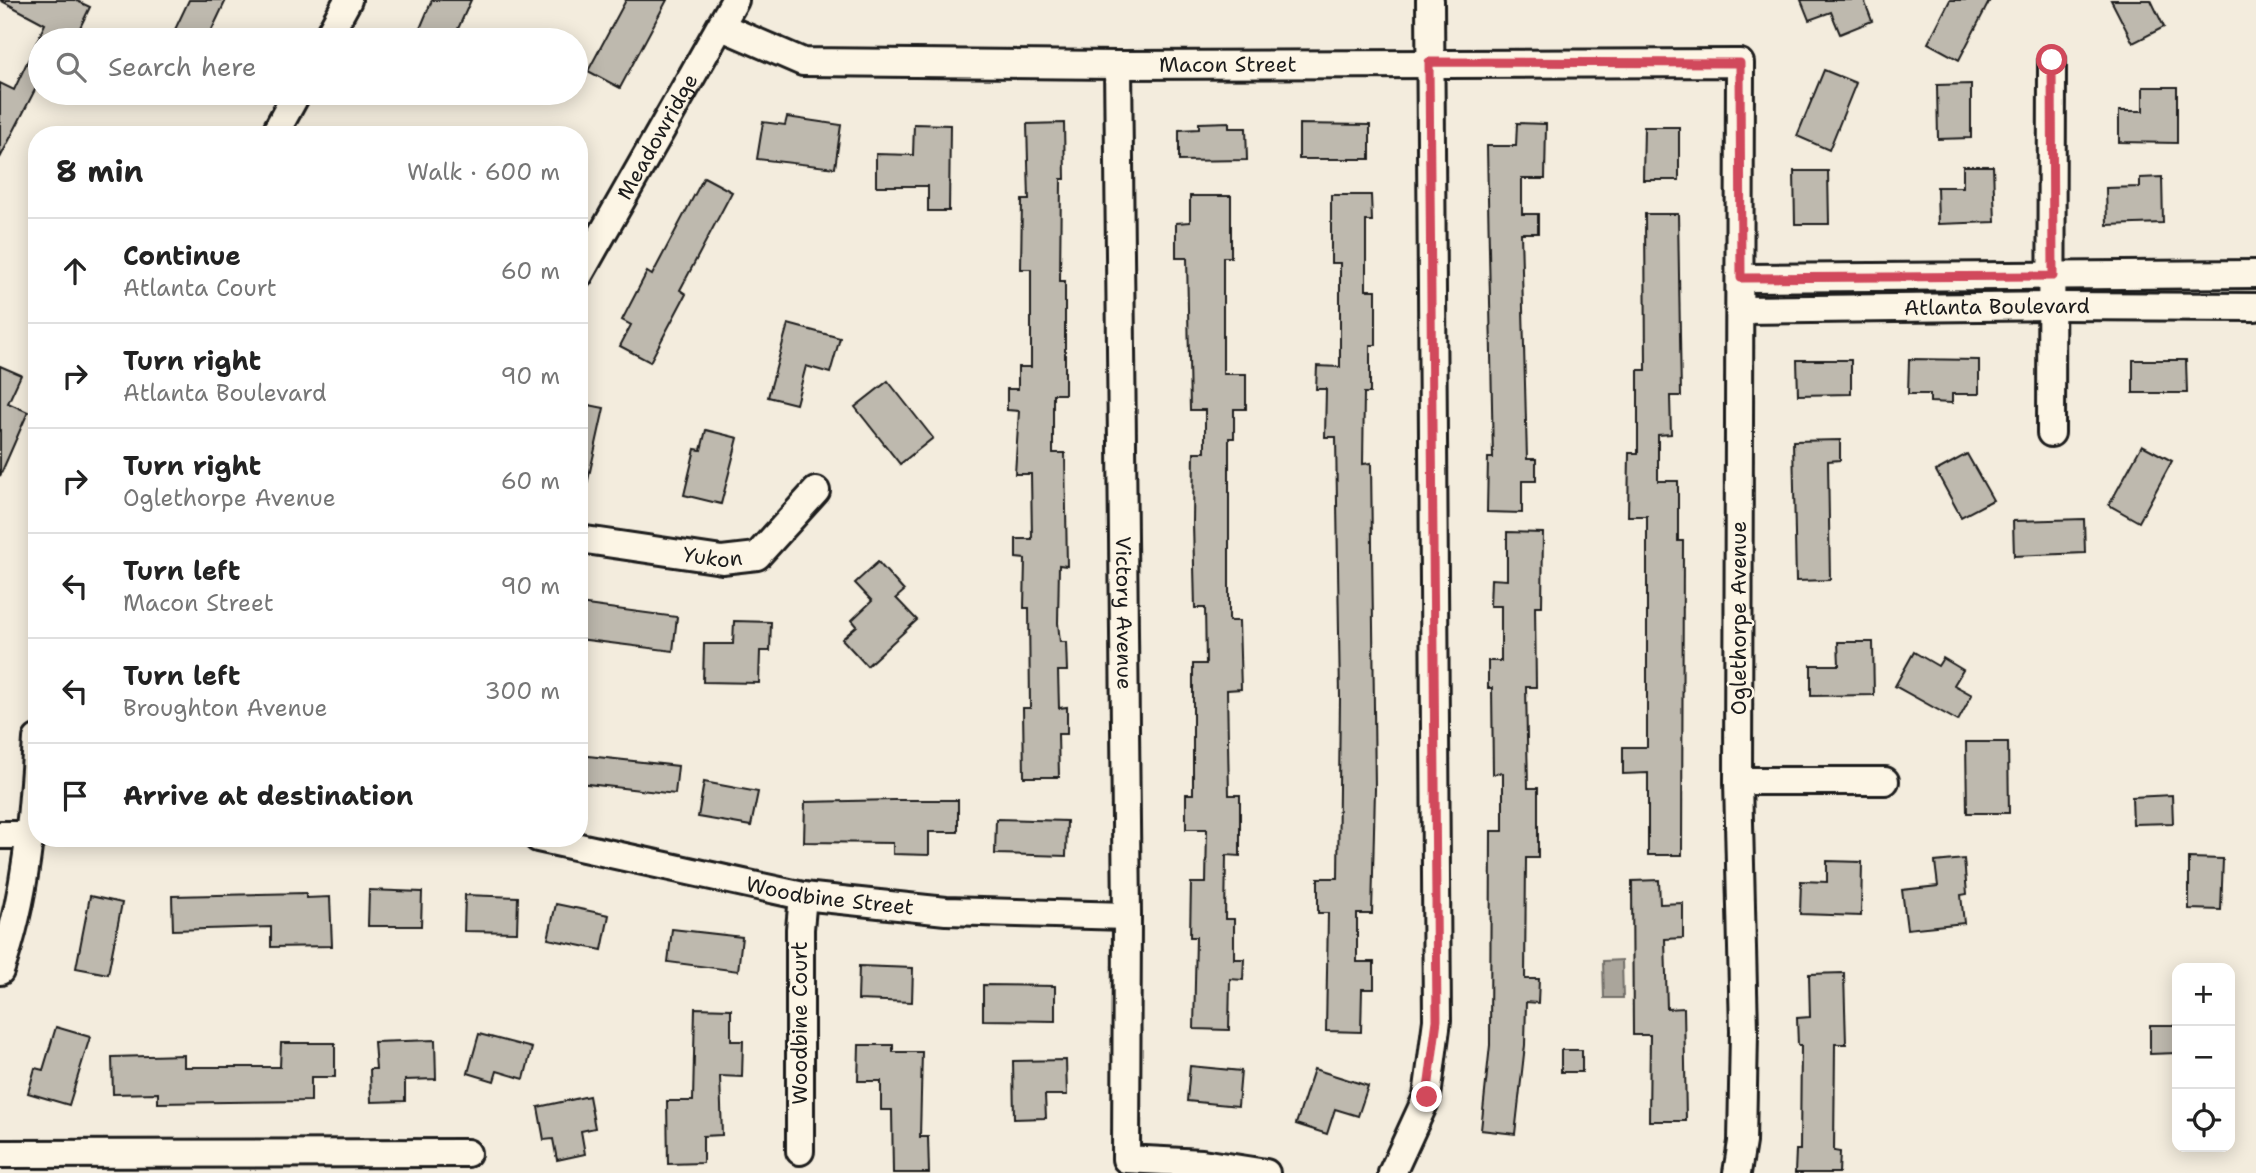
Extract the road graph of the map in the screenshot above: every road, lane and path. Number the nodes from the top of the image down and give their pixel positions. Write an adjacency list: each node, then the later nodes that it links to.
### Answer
1 (348, 0): 5 (street)
2 (735, 0): 4 (street, Meadowridge)
3 (1430, 0): 7 (street)
4 (722, 27): 9 (street, Macon Street); 12 (street, Meadowridge)
5 (333, 28)
6 (2052, 60): 14 (street)
7 (1429, 62): 8 (street, Macon Street); 9 (street, Macon Street); 35 (street)
8 (1740, 63): 15 (street, Oglethorpe Avenue)
9 (1118, 65): 29 (street, Victory Avenue)
10 (290, 105): 11 (street)
11 (279, 126)
12 (588, 259)
13 (2256, 274): 14 (street, Atlanta Boulevard)
14 (2053, 276): 15 (street, Atlanta Boulevard); 16 (street)
15 (1741, 278): 18 (street, Oglethorpe Avenue)
16 (2053, 306): 17 (street, Atlanta Boulevard); 18 (street, Atlanta Boulevard); 19 (street)
17 (2256, 307)
18 (1740, 310): 22 (street, Oglethorpe Avenue)
19 (2051, 433)
20 (816, 491): 21 (street, Yukon)
21 (588, 540)
22 (1738, 781): 23 (street); 36 (street, Oglethorpe Avenue)
23 (1885, 781)
24 (0, 835): 25 (street)
25 (28, 835)
26 (32, 847): 30 (street)
27 (579, 847): 28 (street, Woodbine Street)
28 (803, 896): 29 (street, Woodbine Street); 31 (street, Woodbine Court)
29 (1127, 916): 34 (street, Victory Avenue)
30 (0, 971)
31 (800, 1151)
32 (467, 1153): 33 (street)
33 (0, 1154)
34 (1266, 1173)
35 (1392, 1173)
36 (1737, 1173)

